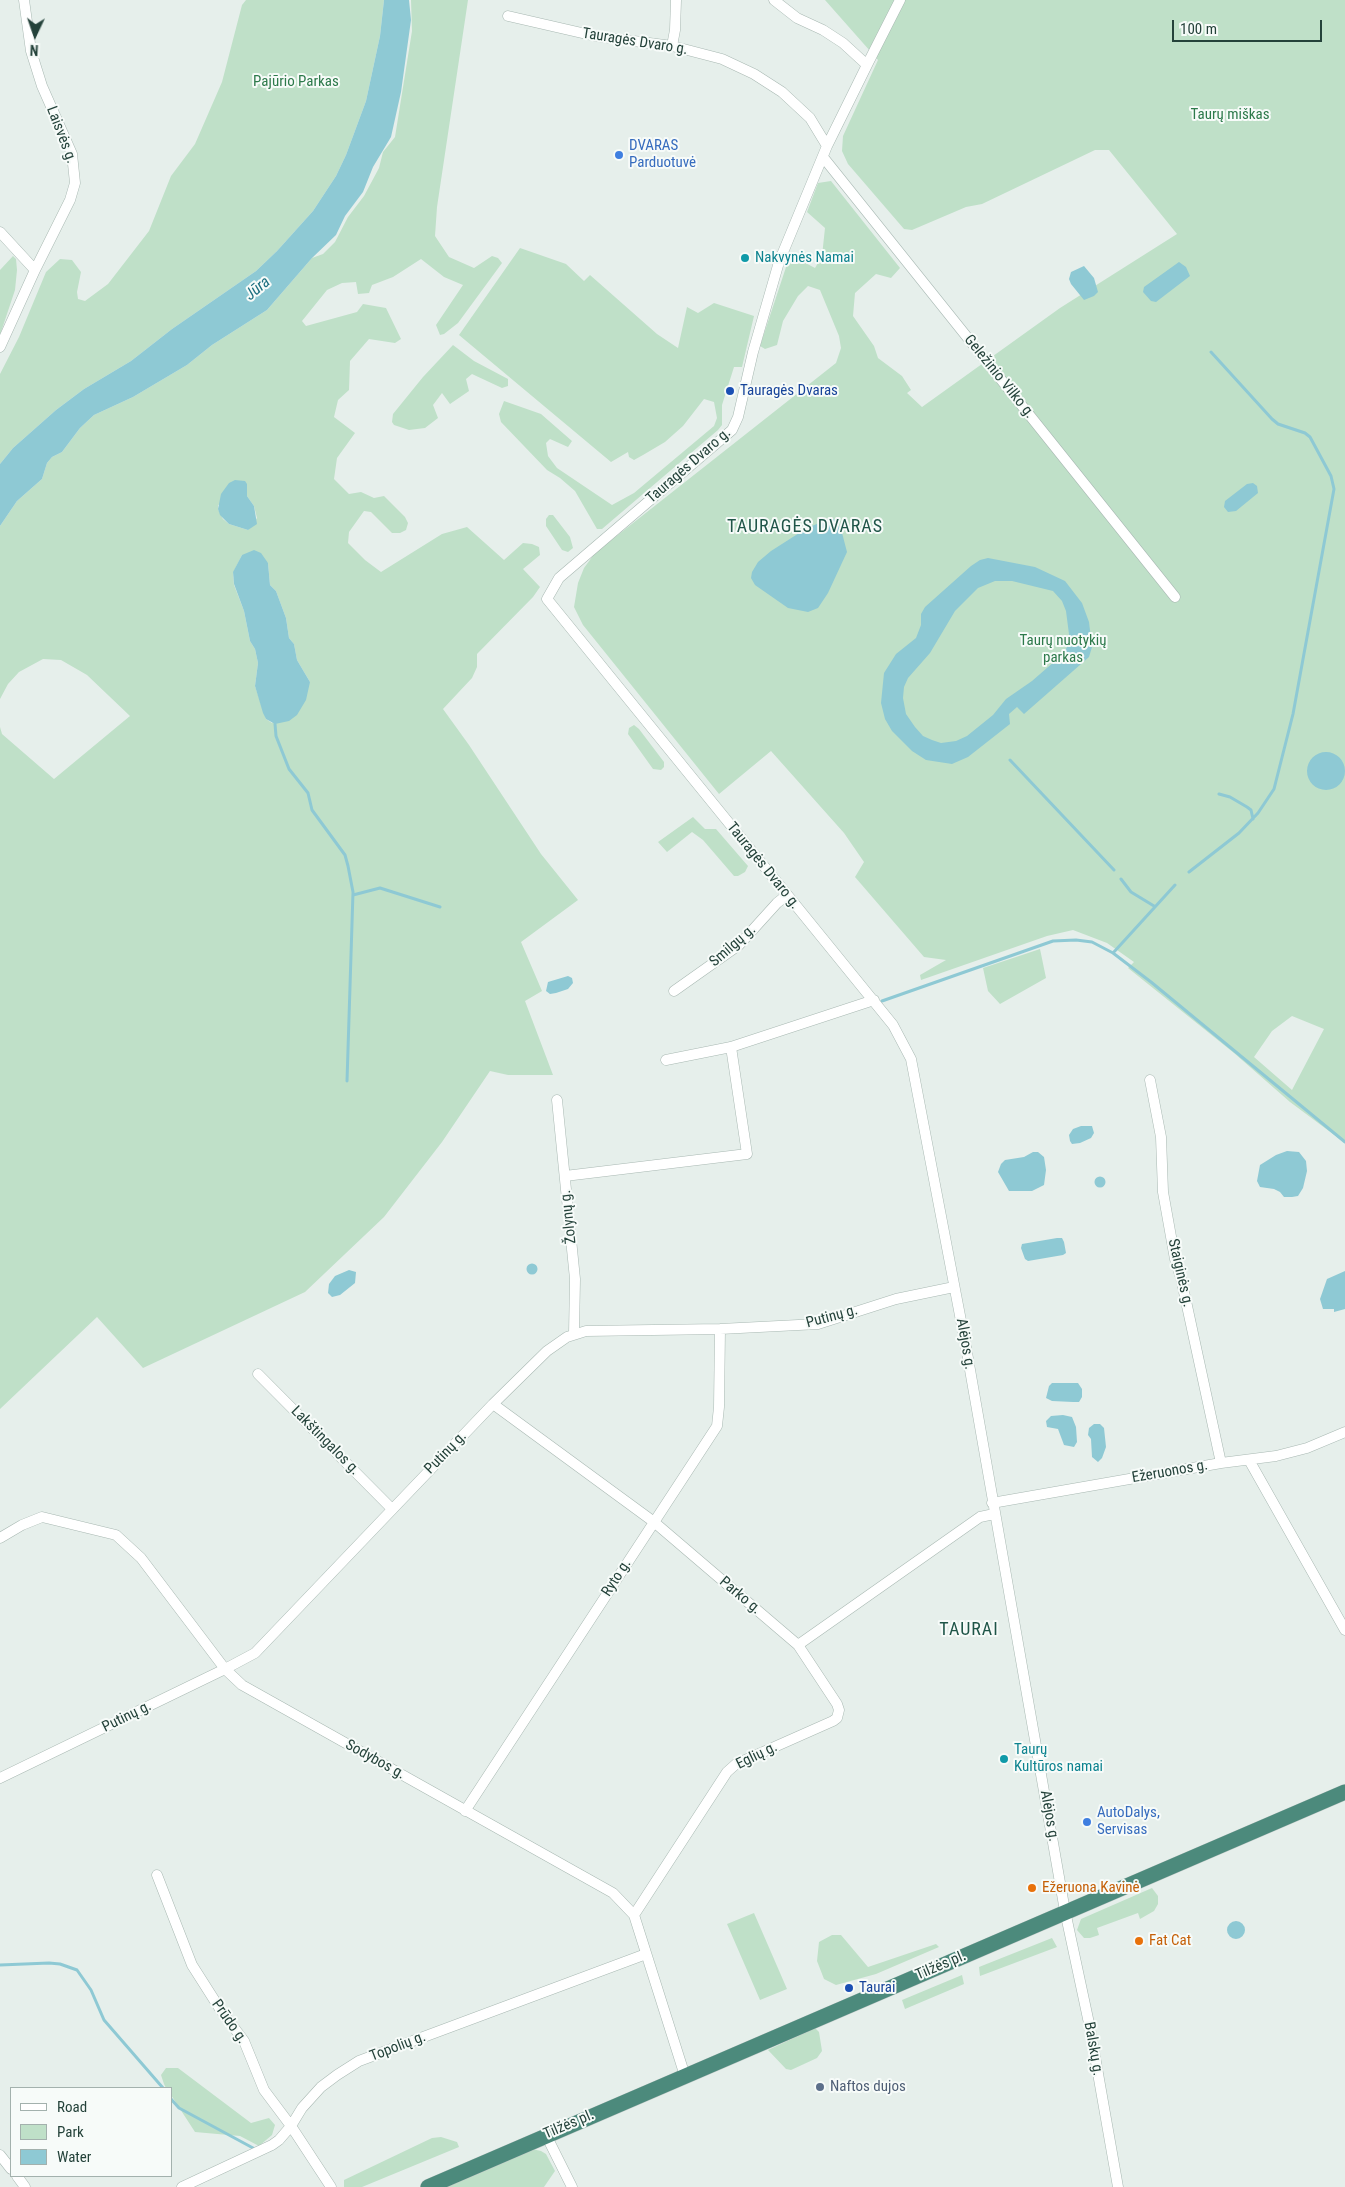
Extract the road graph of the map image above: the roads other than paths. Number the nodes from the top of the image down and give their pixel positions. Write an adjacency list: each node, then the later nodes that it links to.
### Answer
1 (24, 0): 11 (street, Laisvės g.)
2 (676, 0): 6 (street)
3 (774, 0): 7 (street)
4 (900, 0): 7 (street)
5 (508, 16): 6 (street, Tauragės Dvaro g.)
6 (672, 46): 8 (street, Tauragės Dvaro g.)
7 (867, 65): 8 (street)
8 (827, 146): 9 (street, Tauragės Dvaro g.)
9 (823, 157): 13 (street, Geležinio Vilko g.); 14 (street, Tauragės Dvaro g.)
10 (0, 232): 11 (street)
11 (35, 270): 12 (street, Laisvės g.)
12 (0, 347)
13 (1175, 597)
14 (787, 895): 15 (street, Smilgų g.); 16 (street, Tauragės Dvaro g.)
15 (674, 991)
16 (874, 1000): 17 (street); 22 (street, Alėjos g.)
17 (731, 1047): 18 (street); 21 (street)
18 (666, 1060)
19 (1150, 1080): 29 (street, Staiginės g.)
20 (557, 1100): 21 (street, Žolynų g.)
21 (565, 1176): 24 (street, Žolynų g.)
22 (954, 1287): 23 (street, Putinų g.); 30 (street, Alėjos g.)
23 (720, 1330): 24 (street, Putinų g.); 33 (street, Ryto g.)
24 (574, 1334): 26 (street, Putinų g.)
25 (258, 1374): 31 (street, Lakštingalos g.)
26 (493, 1404): 31 (street, Putinų g.); 33 (street, Parko g.)
27 (1345, 1432): 28 (street, Ežeruonos g.)
28 (1249, 1460): 29 (street, Ežeruonos g.); 35 (street)
29 (1221, 1463): 30 (street, Ežeruonos g.)
30 (992, 1503): 32 (street, Alėjos g.)
31 (392, 1509): 37 (street, Putinų g.)
32 (994, 1514): 36 (street); 42 (street, Alėjos g.)
33 (654, 1522): 36 (street, Parko g.); 40 (street, Ryto g.)
34 (0, 1538): 37 (street, Sodybos g.)
35 (1345, 1630)
36 (798, 1645): 43 (street, Eglių g.)
37 (225, 1669): 38 (street, Putinų g.); 40 (street, Sodybos g.)
38 (0, 1778)
39 (1345, 1792): 42 (highway, Tilžės pl.)
40 (466, 1811): 43 (street, Sodybos g.)
41 (157, 1875): 46 (street, Prūdo g.)
42 (1065, 1912): 45 (highway, Tilžės pl.); 54 (street, Balskų g.)
43 (634, 1914): 44 (street, Sodybos g.)
44 (646, 1954): 45 (street, Sodybos g.); 46 (street, Topolių g.)
45 (685, 2076): 47 (highway, Tilžės pl.)
46 (291, 2126): 50 (street, Topolių g.); 51 (street, Prūdo g.)
47 (546, 2135): 52 (highway, Tilžės pl.); 53 (street)
48 (0, 2155): 49 (street)
49 (10, 2167)
50 (182, 2187)
51 (331, 2187)
52 (428, 2187)
53 (572, 2187)
54 (1118, 2187)

